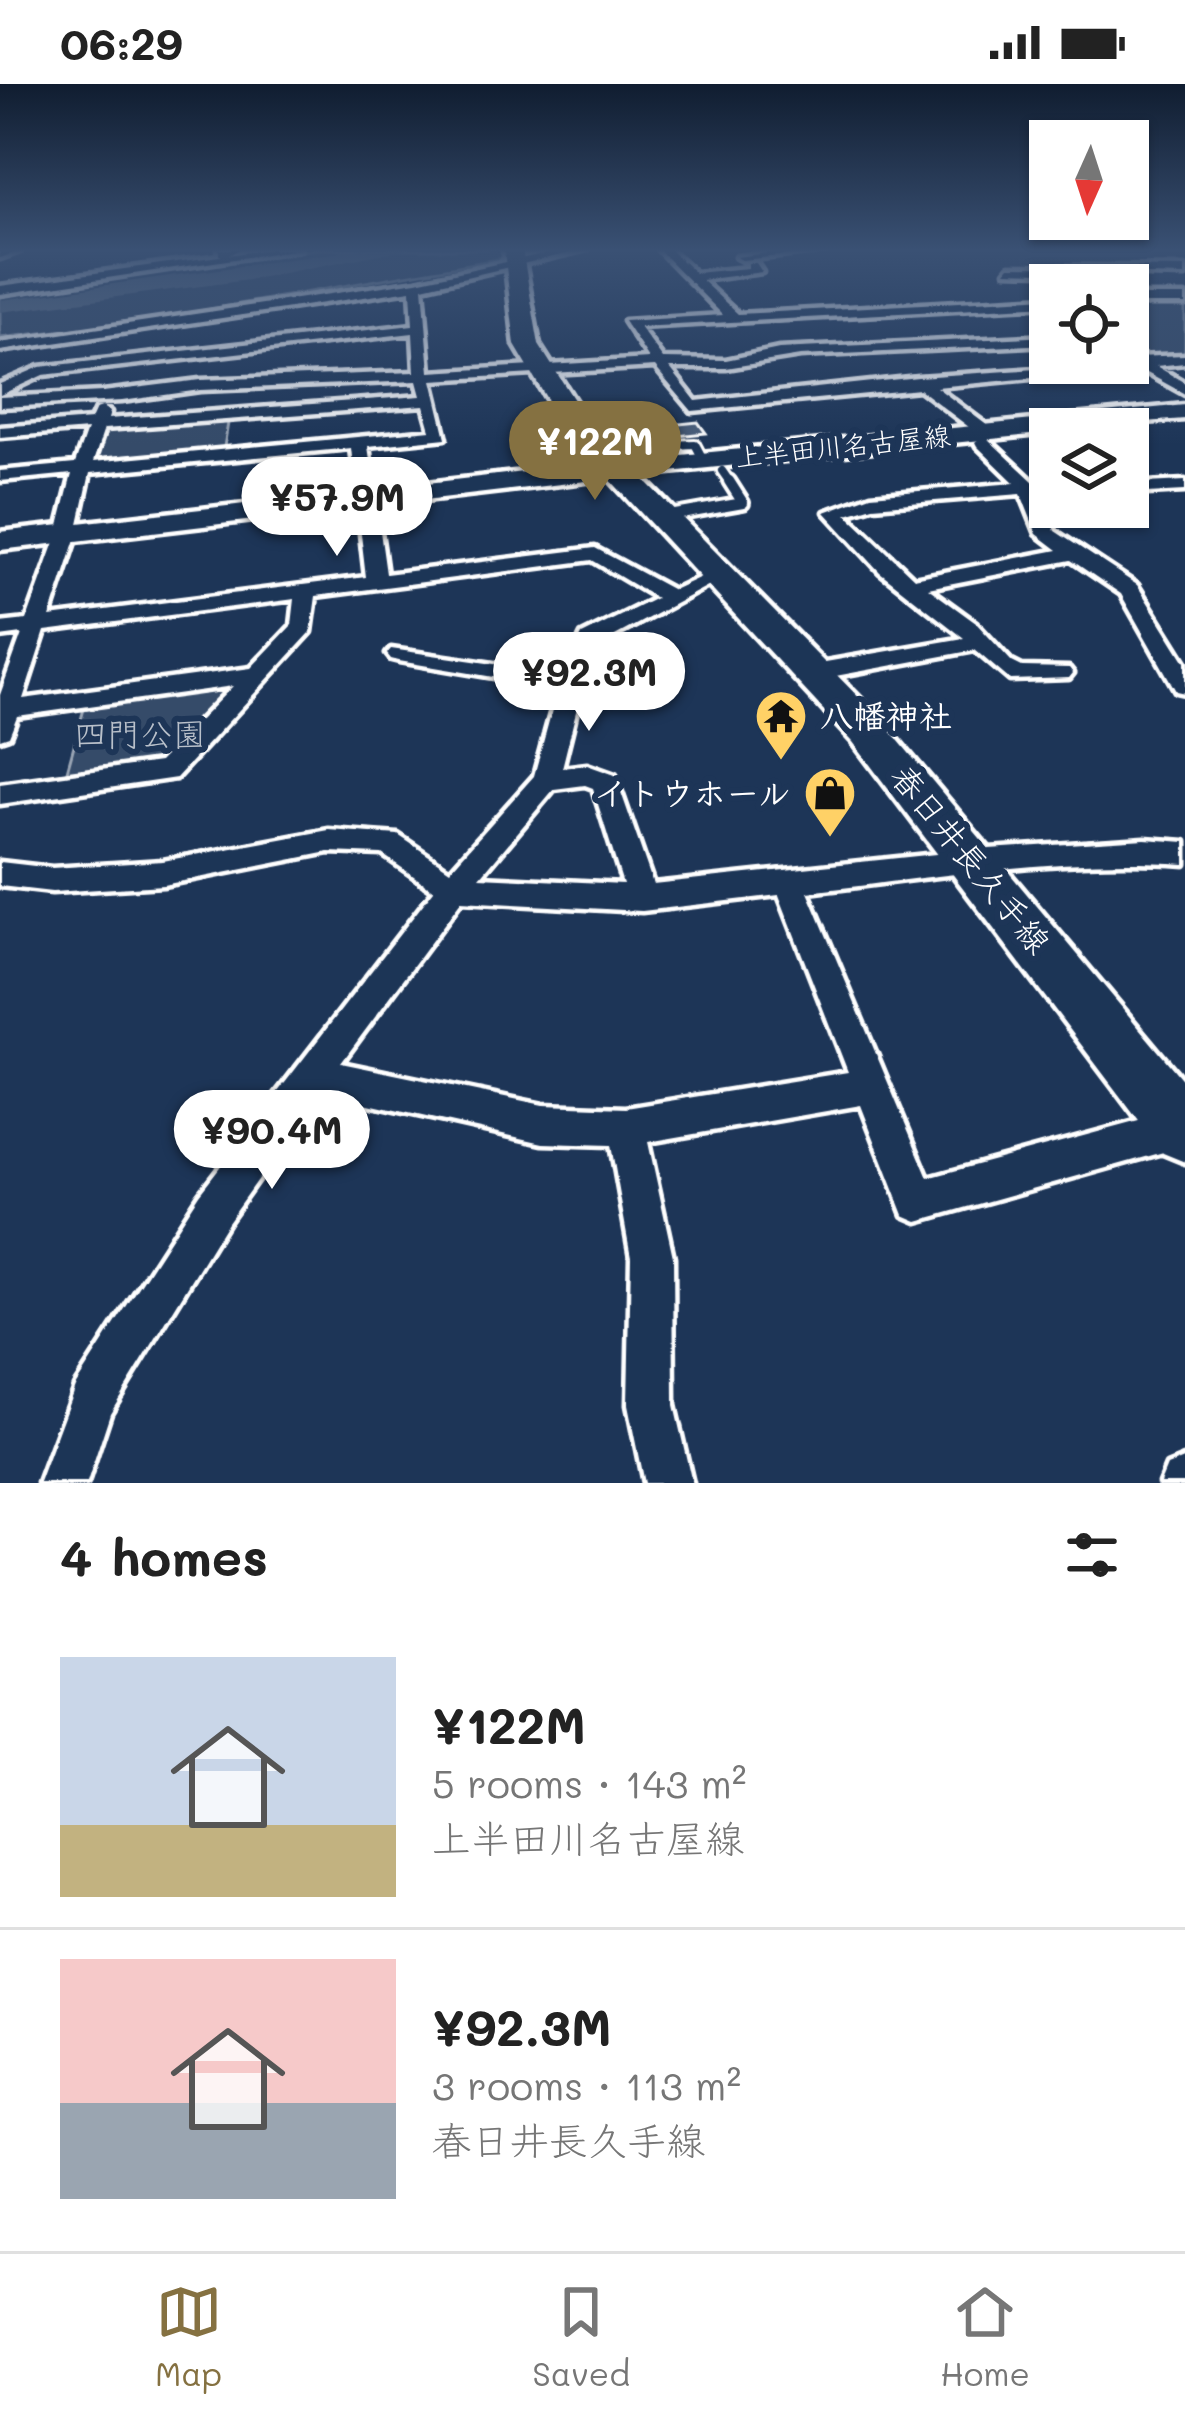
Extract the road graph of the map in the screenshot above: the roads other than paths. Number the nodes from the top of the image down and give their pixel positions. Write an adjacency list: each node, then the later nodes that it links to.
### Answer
1 (226, 314): 10 (street)
2 (420, 314): 9 (street)
3 (522, 314): 21 (main road, 春日井長久手線)
4 (730, 314): 7 (street)
5 (791, 314): 7 (street)
6 (843, 314): 8 (street)
7 (733, 317): 18 (street)
8 (854, 324)
9 (422, 328): 17 (street); 22 (street)
10 (130, 329): 13 (street); 17 (street)
11 (869, 337): 14 (street)
12 (1029, 342): 14 (street)
13 (0, 347)
14 (890, 355): 18 (street)
15 (1149, 359): 16 (street)
16 (1185, 359)
17 (118, 362): 25 (street); 26 (street)
18 (656, 363): 21 (street); 23 (street)
19 (1029, 368): 23 (street)
20 (1149, 368): 24 (street)
21 (538, 370): 22 (street); 36 (main road, 春日井長久手線)
22 (423, 377): 26 (street); 27 (street)
23 (916, 378): 34 (street)
24 (1185, 389)
25 (0, 390)
26 (107, 396): 28 (street); 31 (street)
27 (430, 400): 31 (street); 35 (street)
28 (0, 402)
29 (1185, 417): 30 (main road, 上半田川名古屋線); 34 (main road, 上半田川名古屋線)
30 (1149, 423)
31 (98, 424): 32 (street); 38 (street)
32 (0, 432)
33 (1029, 436): 34 (main road, 上半田川名古屋線)
34 (984, 438): 37 (main road, 上半田川名古屋線); 40 (street)
35 (359, 442): 38 (street); 43 (street)
36 (616, 466): 37 (main road, 上半田川名古屋線); 37 (lane); 43 (main road, 上半田川名古屋線); 44 (main road, 春日井長久手線)
37 (713, 466): 44 (lane)
38 (82, 468): 39 (street); 45 (street)
39 (0, 476)
40 (1027, 485): 47 (street); 50 (street)
41 (1185, 486): 42 (street)
42 (1149, 488)
43 (369, 504): 45 (main road, 上半田川名古屋線); 49 (street)
44 (664, 517): 48 (main road, 春日井長久手線)
45 (66, 538): 46 (main road, 上半田川名古屋線); 53 (street)
46 (0, 545)
47 (1074, 554): 50 (street); 56 (street)
48 (720, 574): 52 (street); 58 (main road, 春日井長久手線)
49 (376, 582): 51 (street); 52 (street)
50 (914, 585): 55 (street)
51 (306, 593): 53 (street); 60 (street)
52 (672, 598): 61 (street)
53 (34, 625): 54 (street); 63 (street)
54 (0, 630)
55 (979, 642): 58 (street); 59 (street)
56 (1174, 642): 62 (street)
57 (399, 653): 61 (street)
58 (814, 673): 67 (main road, 春日井長久手線)
59 (1061, 673)
60 (257, 676): 63 (street); 65 (street)
61 (571, 683): 64 (street)
62 (1185, 686)
63 (2, 716)
64 (546, 779): 70 (street); 71 (street)
65 (0, 794)
66 (1185, 853): 67 (street)
67 (974, 862): 69 (street); 75 (main road, 春日井長久手線)
68 (0, 874): 70 (street)
69 (789, 882): 71 (street); 73 (street)
70 (453, 888): 71 (street); 72 (street)
71 (642, 898)
72 (310, 1074): 74 (street); 76 (street)
73 (871, 1086): 74 (street); 75 (street)
74 (626, 1127): 77 (street)
75 (1184, 1130)
76 (63, 1483)
77 (668, 1483)

